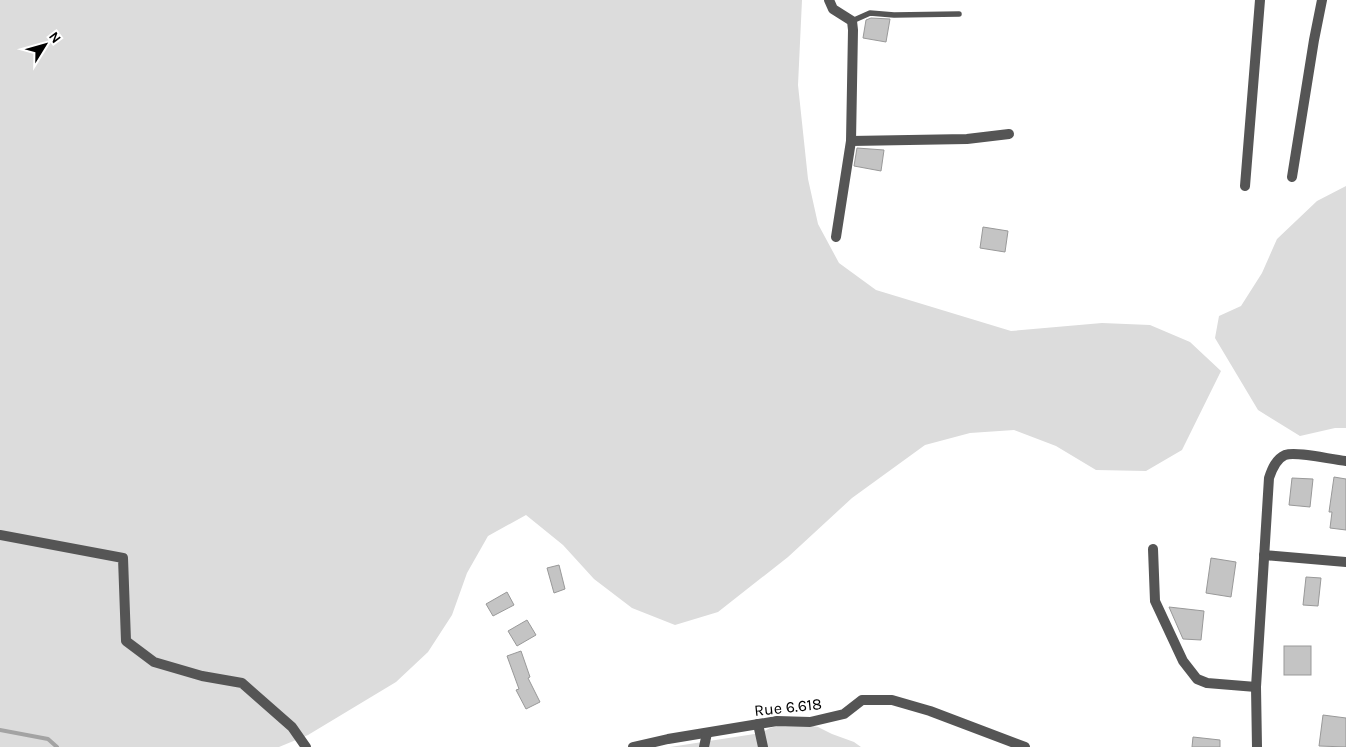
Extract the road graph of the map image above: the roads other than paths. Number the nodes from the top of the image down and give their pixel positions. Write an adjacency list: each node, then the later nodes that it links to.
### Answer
1 (828, 0): 5 (street)
2 (1260, 0): 9 (street)
3 (1322, 0): 8 (street)
4 (959, 14): 5 (lane)
5 (852, 21): 7 (street)
6 (1009, 134): 7 (street)
7 (851, 141): 10 (street)
8 (1292, 177)
9 (1245, 186)
10 (836, 237)
11 (1346, 462): 14 (street)
12 (0, 535): 19 (street)
13 (1153, 549): 16 (street)
14 (1264, 555): 15 (street); 16 (street)
15 (1346, 562)
16 (1256, 687): 24 (street)
17 (758, 724): 18 (street, Rue 6.618); 22 (street); 23 (street, Rue 6.618)
18 (707, 733): 20 (street, Rue 6.618); 21 (street)
19 (306, 747)
20 (633, 747)
21 (704, 747)
22 (763, 747)
23 (1025, 747)
24 (1257, 747)

